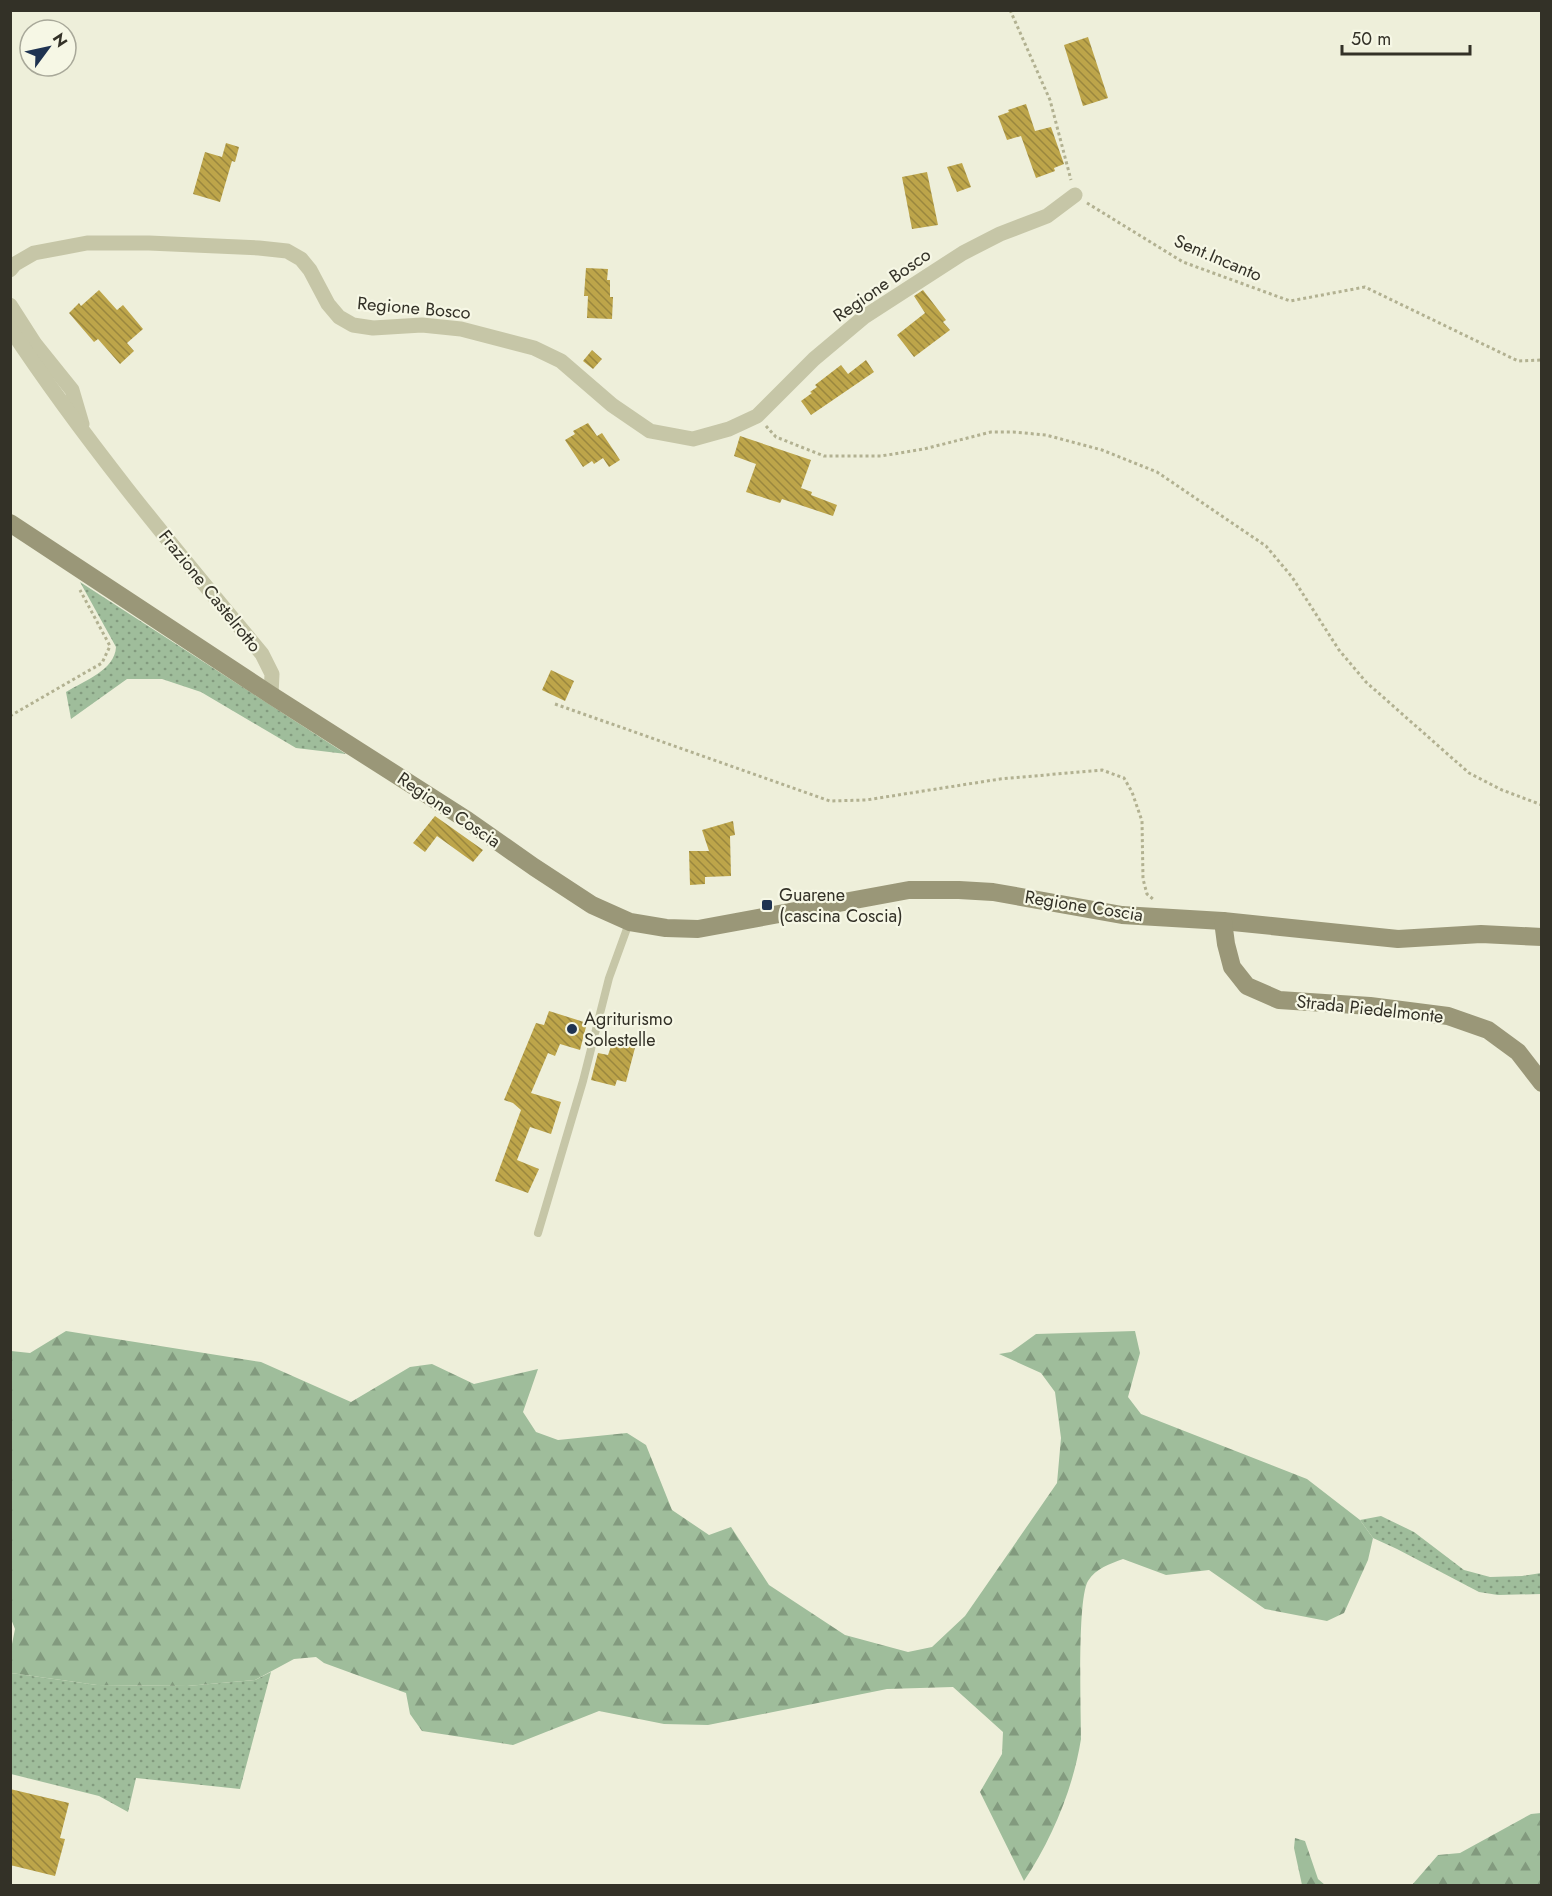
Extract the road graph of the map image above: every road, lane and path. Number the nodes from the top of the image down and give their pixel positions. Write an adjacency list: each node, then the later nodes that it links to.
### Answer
1 (1010, 10): 2 (path)
2 (1075, 195): 6 (path, Sent.Incanto); 7 (street, Regione Bosco)
3 (10, 270): 7 (street, Regione Bosco)
4 (10, 304): 8 (street)
5 (10, 328): 8 (street, Frazione Castelrotto)
6 (1542, 360)
7 (757, 416): 14 (path)
8 (85, 433): 11 (street, Frazione Castelrotto)
9 (10, 523): 11 (main road, Frazione Castelrotto)
10 (77, 585): 13 (path)
11 (271, 695): 17 (main road, Regione Coscia)
12 (555, 704): 15 (path)
13 (10, 716)
14 (1542, 805)
15 (1178, 918): 16 (main road, Regione Coscia); 17 (main road, Regione Coscia)
16 (1223, 921): 18 (main road, Regione Coscia); 19 (main road, Strada Piedelmonte)
17 (630, 922): 20 (lane)
18 (1542, 937)
19 (1542, 1083)
20 (538, 1233)

